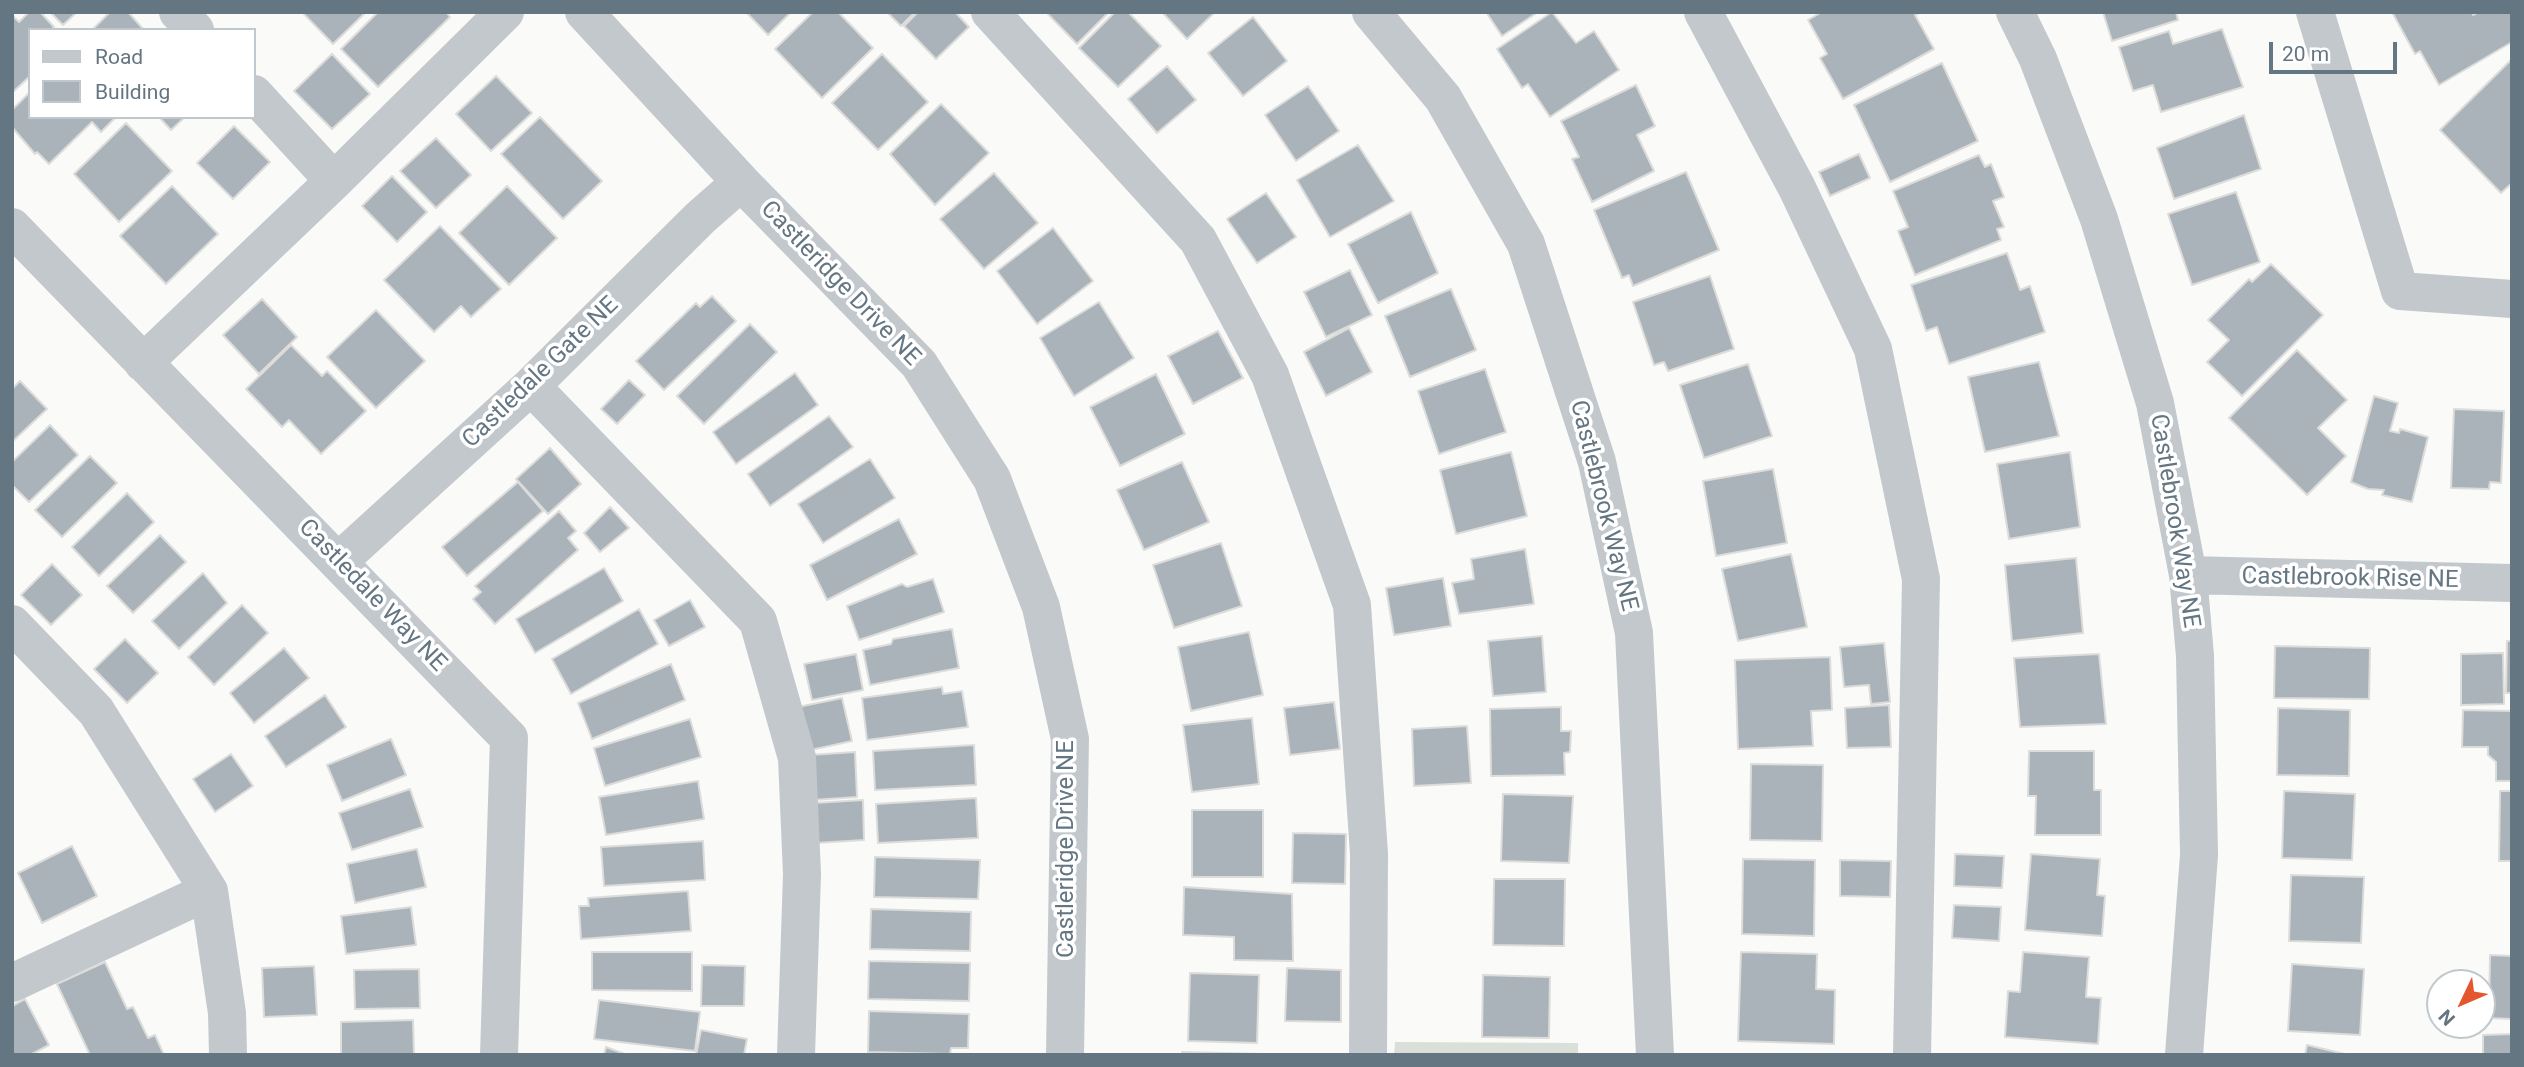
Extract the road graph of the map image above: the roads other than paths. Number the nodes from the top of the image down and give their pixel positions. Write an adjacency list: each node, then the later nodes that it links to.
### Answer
1 (178, 12): 9 (street)
2 (505, 12): 11 (street)
3 (584, 12): 12 (street, Castleridge Drive NE)
4 (990, 12): 27 (street)
5 (1371, 12): 28 (street, Castlebrook Way NE)
6 (1703, 12): 29 (street)
7 (2015, 12): 18 (street, Castlebrook Way NE)
8 (2315, 12): 14 (street)
9 (193, 28)
10 (256, 96): 11 (street)
11 (334, 181): 15 (street)
12 (741, 182): 16 (street, Castledale Gate NE); 26 (street, Castleridge Drive NE)
13 (12, 227): 15 (street, Castledale Way NE)
14 (2512, 299)
15 (143, 363): 17 (street, Castledale Way NE)
16 (531, 386): 17 (street, Castledale Gate NE); 25 (street)
17 (339, 561): 24 (street, Castledale Way NE)
18 (2188, 575): 19 (street, Castlebrook Rise NE); 30 (street, Castlebrook Way NE)
19 (2512, 583)
20 (12, 624): 21 (street)
21 (209, 891): 22 (street); 23 (street)
22 (12, 983)
23 (228, 1055)
24 (499, 1055)
25 (796, 1055)
26 (1065, 1055)
27 (1368, 1055)
28 (1655, 1055)
29 (1912, 1055)
30 (2184, 1055)

